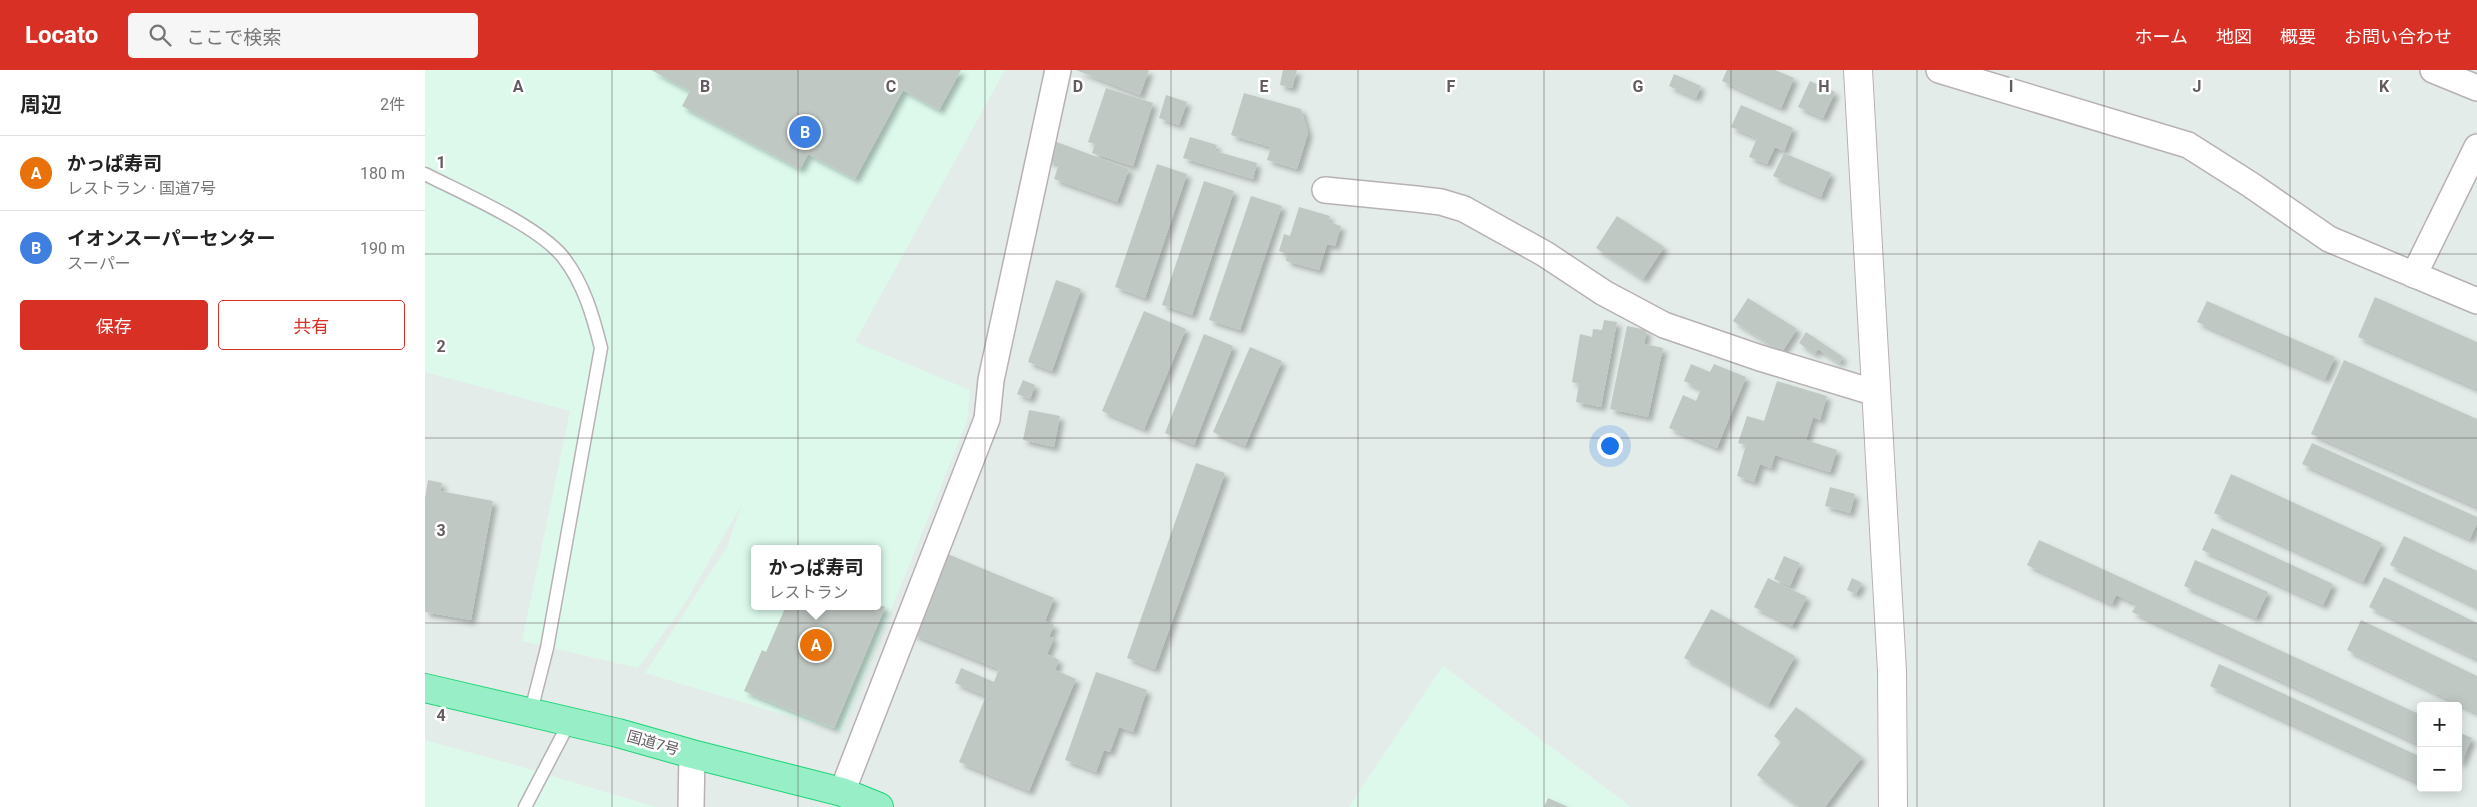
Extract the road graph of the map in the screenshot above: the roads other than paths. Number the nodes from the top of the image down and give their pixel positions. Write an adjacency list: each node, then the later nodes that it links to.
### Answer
1 (1058, 70): 16 (street)
2 (1858, 70): 11 (street)
3 (1939, 70): 9 (street)
4 (2433, 70): 5 (street)
5 (2477, 88)
6 (2477, 147): 9 (street)
7 (425, 174): 13 (lane)
8 (1325, 190): 11 (street)
9 (2414, 275): 10 (street)
10 (2477, 301)
11 (1876, 393): 20 (street)
12 (425, 688): 13 (highway, 国道7号)
13 (531, 711): 14 (highway, 国道7号)
14 (570, 721): 15 (highway, 国道7号); 17 (lane)
15 (692, 754): 16 (highway, 国道7号); 18 (street)
16 (842, 792): 19 (highway, 国道7号)
17 (525, 807)
18 (691, 807)
19 (879, 807)
20 (1893, 807)

